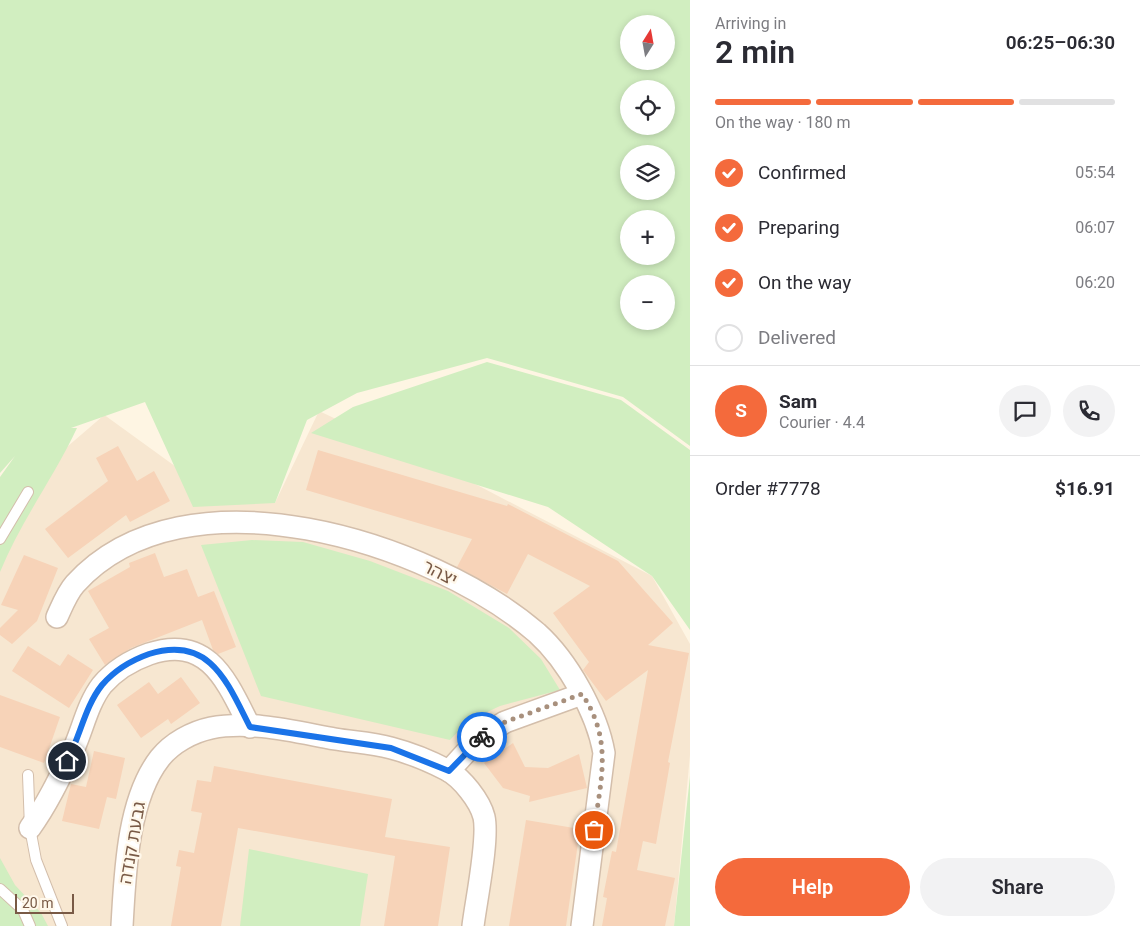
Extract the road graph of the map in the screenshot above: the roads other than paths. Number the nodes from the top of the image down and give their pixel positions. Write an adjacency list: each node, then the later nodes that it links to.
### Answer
1 (28, 492): 2 (lane)
2 (0, 539)
3 (56, 617): 4 (street, יצהר)
4 (582, 694): 6 (street); 14 (street, יצהר)
5 (250, 727): 6 (street, גבעת קנדה); 8 (street); 12 (street, גבעת קנדה)
6 (449, 771): 13 (street, גבעת קנדה)
7 (28, 775): 8 (lane)
8 (30, 828): 11 (lane)
9 (0, 889): 10 (lane)
10 (30, 926)
11 (62, 926)
12 (122, 926)
13 (473, 926)
14 (582, 926)

